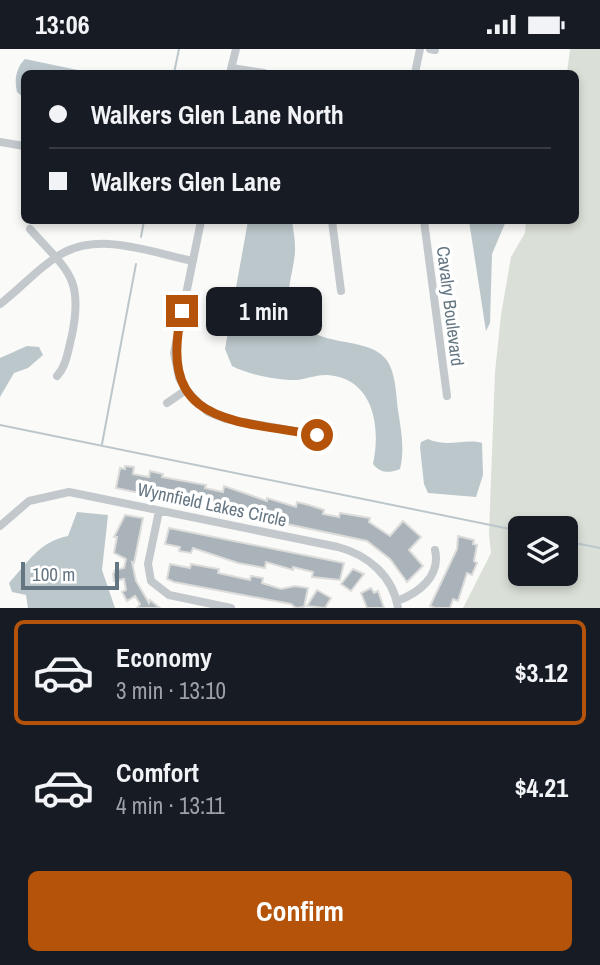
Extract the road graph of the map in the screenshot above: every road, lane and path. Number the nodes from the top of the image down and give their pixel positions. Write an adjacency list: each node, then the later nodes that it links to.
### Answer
1 (236, 49): 3 (street)
2 (420, 49): 4 (street)
3 (231, 70)
4 (416, 70)
5 (0, 142): 6 (street)
6 (21, 146)
7 (200, 224): 12 (street)
8 (332, 224): 13 (street)
9 (424, 224): 17 (street, Cavalry Boulevard)
10 (30, 229): 11 (street)
11 (55, 257): 12 (street); 14 (street); 15 (street)
12 (193, 261): 16 (street)
13 (341, 291)
14 (0, 304)
15 (57, 376)
16 (186, 390): 18 (street); 19 (street)
17 (447, 395)
18 (167, 403)
19 (326, 429)
20 (159, 511): 21 (street, Wynnfield Lakes Circle); 23 (street, Wynnfield Lakes Circle); 24 (street)
21 (2, 521)
22 (435, 550): 23 (street)
23 (398, 605)
24 (231, 608)

